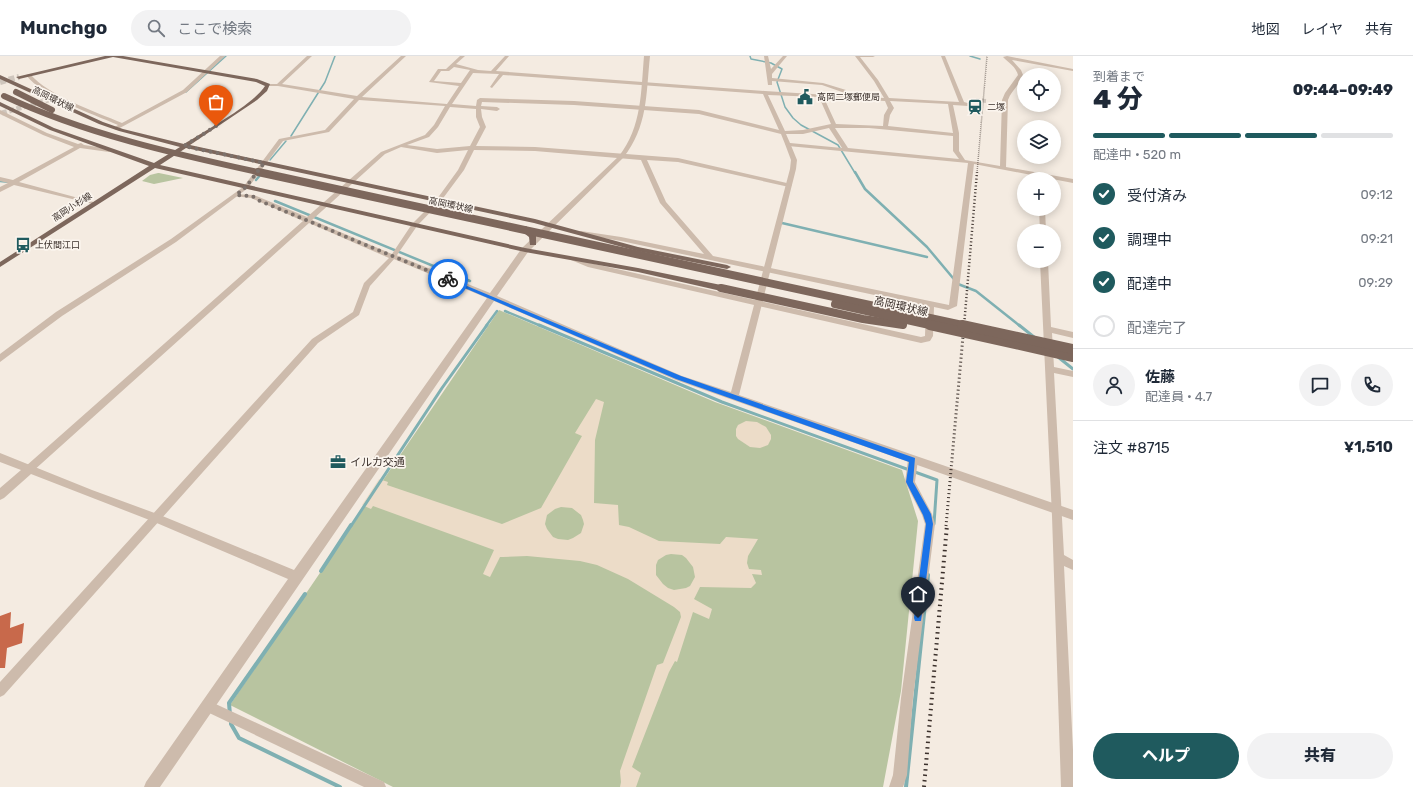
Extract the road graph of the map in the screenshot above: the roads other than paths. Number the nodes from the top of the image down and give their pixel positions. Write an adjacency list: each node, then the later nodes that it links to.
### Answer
1 (112, 56): 17 (main road, 高岡環状線); 20 (main road, 高岡環状線)
2 (223, 56): 17 (street)
3 (310, 56): 27 (street)
4 (404, 56): 34 (street)
5 (463, 56): 14 (street)
6 (507, 56): 18 (street)
7 (647, 56): 25 (street)
8 (766, 56): 23 (street)
9 (785, 56): 23 (street)
10 (857, 56): 11 (street); 35 (street)
11 (873, 56)
12 (943, 56): 36 (street)
13 (1004, 56): 16 (street); 67 (street)
14 (452, 65): 15 (street); 28 (street)
15 (476, 70): 18 (street); 28 (street)
16 (1073, 70)
17 (206, 72): 26 (main road, 高岡環状線); 44 (street)
18 (493, 72): 19 (street)
19 (502, 73): 25 (street); 29 (street)
20 (28, 75): 22 (main road, 高岡環状線); 44 (street)
21 (0, 77): 44 (main road)
22 (19, 77)
23 (770, 77): 30 (street); 33 (street)
24 (0, 80): 46 (main road, 高岡環状線, bridge)
25 (644, 83): 30 (street); 40 (street)
26 (268, 85): 27 (street); 52 (main road)
27 (278, 85): 34 (street)
28 (462, 85): 38 (street)
29 (492, 87)
30 (765, 93): 32 (street); 47 (street)
31 (2, 95): 46 (main road, 高岡環状線, bridge)
32 (821, 96): 33 (street); 43 (street)
33 (846, 97): 35 (street)
34 (358, 98): 38 (street); 64 (street)
35 (888, 100): 36 (street); 45 (street)
36 (950, 103): 48 (street)
37 (0, 104): 49 (main road)
38 (448, 106): 39 (street); 53 (street)
39 (478, 108): 40 (street); 41 (street); 54 (street)
40 (642, 108): 47 (street); 59 (street)
41 (497, 109)
42 (0, 112): 51 (street)
43 (832, 126): 45 (street); 47 (street); 56 (street)
44 (120, 128): 52 (main road); 58 (main road)
45 (885, 128): 48 (street)
46 (100, 132): 95 (main road, 高岡環状線, bridge)
47 (783, 133): 50 (street)
48 (955, 135): 62 (street)
49 (86, 142): 51 (street); 55 (main road)
50 (788, 144): 56 (street); 75 (street)
51 (78, 146): 55 (street); 73 (street)
52 (184, 146): 57 (main road); 58 (main road)
53 (399, 146): 54 (street); 74 (street)
54 (471, 148): 59 (street); 79 (street)
55 (109, 150): 61 (main road)
56 (846, 150): 62 (street)
57 (211, 151): 58 (main road); 64 (main road)
58 (172, 157): 61 (main road); 65 (main road)
59 (621, 157): 60 (street); 85 (street)
60 (643, 158): 75 (street); 92 (street)
61 (140, 161): 65 (main road)
62 (963, 161): 63 (street)
63 (971, 162): 67 (street); 100 (street)
64 (264, 163): 74 (main road); 76 (street)
65 (155, 166): 69 (main road); 80 (main road, 高岡小杉線)
66 (182, 166): 69 (main road)
67 (1003, 167): 68 (street)
68 (1022, 172)
69 (201, 176): 76 (main road)
70 (0, 179): 73 (street)
71 (1061, 180): 72 (street)
72 (1073, 181)
73 (13, 182): 77 (street); 80 (street)
74 (350, 182): 79 (main road); 81 (street)
75 (789, 185): 96 (street)
76 (246, 187): 78 (street); 81 (main road)
77 (0, 190)
78 (236, 195): 83 (street); 107 (street)
79 (439, 200): 82 (main road); 84 (street)
80 (95, 204): 93 (main road, 高岡小杉線)
81 (325, 205): 83 (street); 84 (main road)
82 (490, 211): 85 (main road); 87 (main road)
83 (308, 221): 89 (street); 113 (street)
84 (414, 225): 88 (main road); 89 (street)
85 (550, 225): 86 (main road); 87 (street)
86 (581, 233): 92 (street); 95 (main road)
87 (536, 240): 88 (street); 90 (main road)
88 (525, 250): 90 (main road); 98 (street)
89 (393, 257): 98 (street); 117 (street)
90 (564, 257): 91 (main road)
91 (573, 258): 99 (street); 103 (main road, bridge)
92 (711, 258): 96 (street)
93 (0, 265)
94 (1044, 268): 102 (street)
95 (726, 270): 103 (main road, 高岡環状線, bridge); 105 (main road, 高岡環状線, bridge)
96 (766, 270): 97 (street); 99 (street)
97 (848, 287): 100 (street); 101 (street)
98 (492, 297): 110 (street); 120 (street)
99 (758, 303): 101 (street); 110 (street)
100 (930, 304): 101 (street)
101 (846, 323)
102 (1048, 329): 104 (street); 108 (street)
103 (972, 334): 106 (main road, 高岡環状線, bridge)
104 (1073, 335)
105 (1073, 349)
106 (1073, 357)
107 (0, 359)
108 (1049, 369): 109 (street); 115 (street)
109 (1073, 374)
110 (734, 398): 112 (street)
111 (0, 457): 113 (street)
112 (913, 460): 115 (street); 125 (street)
113 (29, 469): 114 (street); 117 (street)
114 (0, 495)
115 (1056, 509): 116 (street); 118 (street)
116 (1073, 515)
117 (156, 518): 120 (street); 121 (street)
118 (1059, 558): 119 (street); 126 (street)
119 (1073, 565)
120 (297, 576): 122 (street)
121 (0, 691)
122 (207, 706): 123 (street); 124 (street)
123 (151, 787)
124 (379, 787)
125 (896, 787)
126 (1068, 787)

